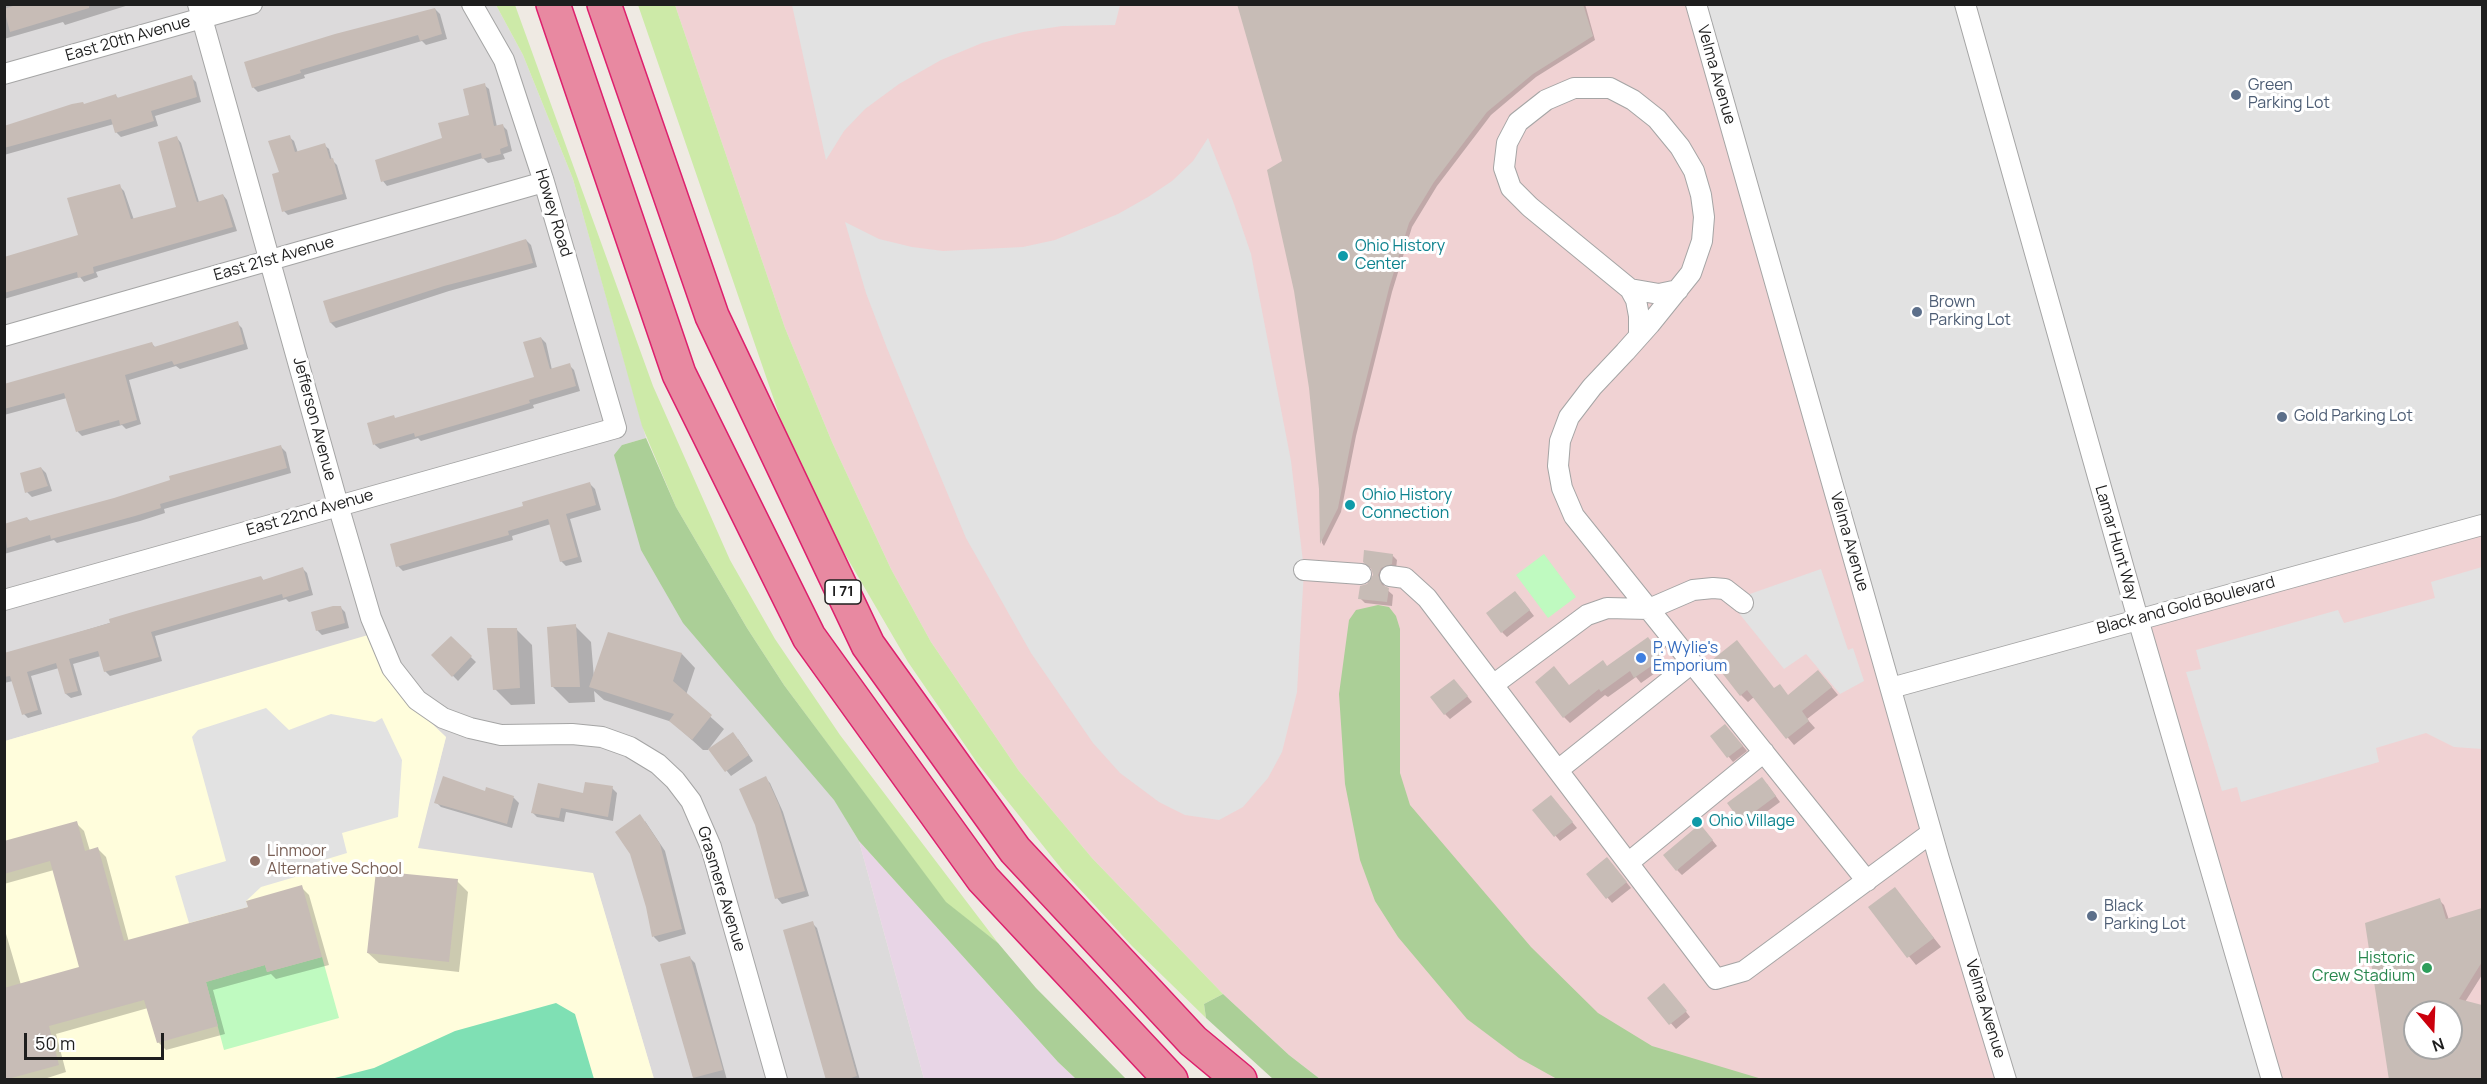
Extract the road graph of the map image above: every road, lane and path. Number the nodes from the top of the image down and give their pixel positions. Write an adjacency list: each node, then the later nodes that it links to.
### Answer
1 (252, 4): 8 (street, East 20th Avenue)
2 (472, 4): 11 (street, Howey Road)
3 (537, 4): 10 (highway)
4 (553, 4): 10 (highway)
5 (604, 4): 38 (highway, I 71)
6 (1696, 4): 29 (street, Velma Avenue)
7 (1965, 4): 26 (street, Lamar Hunt Way)
8 (200, 11): 9 (street, East 20th Avenue); 12 (street, Jefferson Avenue)
9 (4, 74)
10 (591, 116): 37 (highway)
11 (544, 182): 12 (street, East 21st Avenue); 17 (street, Howey Road)
12 (271, 260): 15 (street, East 21st Avenue); 18 (street, Jefferson Avenue)
13 (1630, 289): 14 (street); 14 (street); 16 (street)
14 (1678, 290): 16 (street)
15 (4, 336)
16 (1640, 336): 25 (street)
17 (616, 428): 18 (street, East 22nd Avenue)
18 (338, 505): 23 (street, East 22nd Avenue); 30 (street, Jefferson Avenue)
19 (2482, 525): 26 (street, Black and Gold Boulevard)
20 (1304, 570): 21 (street)
21 (1361, 574)
22 (1390, 576): 28 (street)
23 (4, 600)
24 (1743, 603): 25 (street)
25 (1649, 609): 27 (street); 28 (street)
26 (2138, 619): 29 (street, Black and Gold Boulevard); 40 (street, Lamar Hunt Way)
27 (1692, 663): 31 (street); 32 (street)
28 (1493, 685): 32 (street)
29 (1890, 688): 33 (street, Velma Avenue)
30 (537, 736): 36 (street, Grasmere Avenue)
31 (1764, 752): 34 (street); 35 (street)
32 (1558, 770): 34 (street)
33 (1932, 833): 35 (street); 39 (street, Velma Avenue)
34 (1628, 863): 35 (street)
35 (1867, 881)
36 (777, 1080)
37 (1171, 1080)
38 (1240, 1080)
39 (2006, 1080)
40 (2272, 1080)

